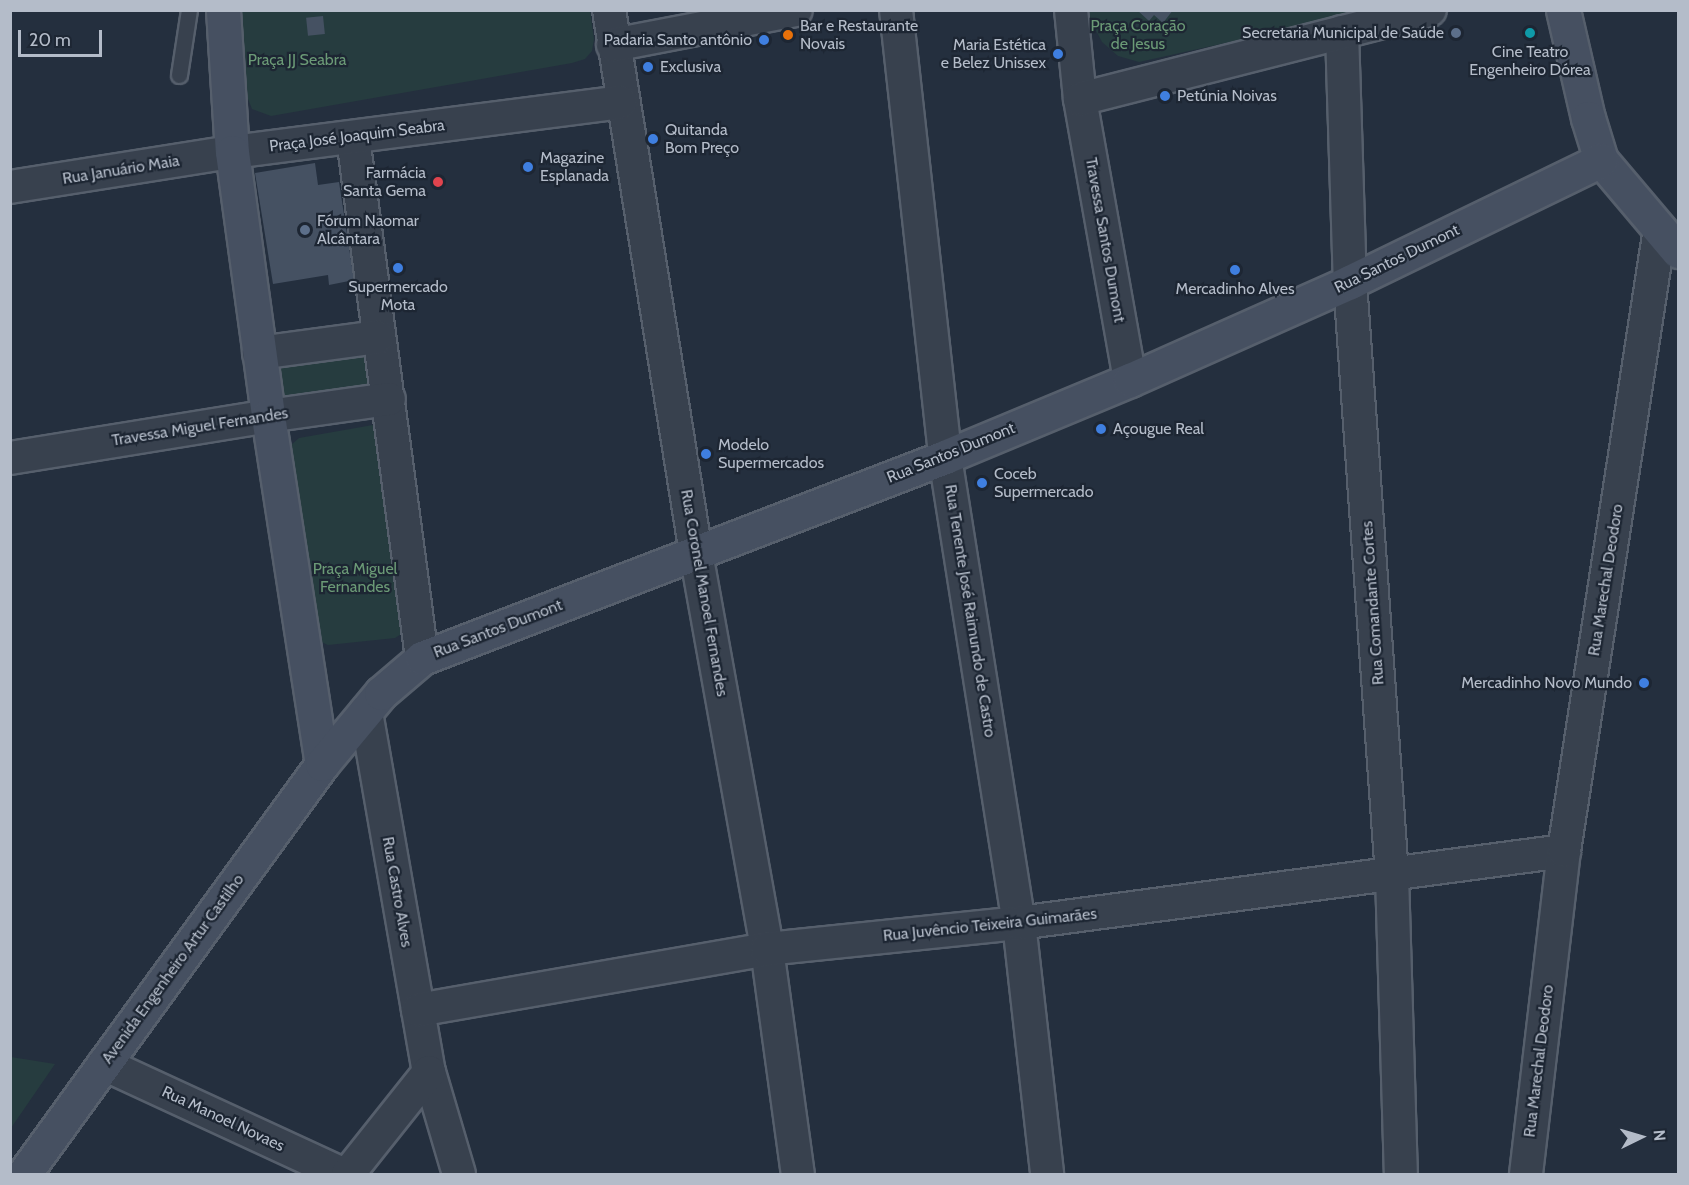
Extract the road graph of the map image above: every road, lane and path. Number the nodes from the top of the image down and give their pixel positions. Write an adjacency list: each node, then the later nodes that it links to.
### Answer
1 (189, 10): 11 (lane)
2 (223, 10): 15 (main road)
3 (609, 10): 10 (street, Rua Coronel Manoel Fernandes)
4 (796, 10): 10 (street)
5 (896, 10): 25 (street, Rua Tenente José Raimundo de Castro)
6 (1071, 10): 12 (street)
7 (1430, 10): 9 (street)
8 (1563, 10): 16 (main road, Rua Marechal Deodoro)
9 (1342, 32): 12 (street); 19 (street, Rua Comandante Cortes)
10 (613, 45): 13 (street, Rua Coronel Manoel Fernandes)
11 (179, 75)
12 (1080, 99): 22 (street, Travessa Santos Dumont)
13 (621, 102): 14 (street, Praça José Joaquim Seabra); 27 (street, Rua Coronel Manoel Fernandes)
14 (353, 138): 15 (street, Praça José Joaquim Seabra); 20 (street)
15 (232, 152): 17 (street, Rua Januário Maia); 21 (main road)
16 (1601, 160): 18 (main road, Rua Marechal Deodoro); 19 (main road, Rua Santos Dumont)
17 (10, 188)
18 (1669, 240): 31 (street, Rua Marechal Deodoro)
19 (1350, 282): 22 (main road, Rua Santos Dumont); 32 (street, Rua Comandante Cortes)
20 (378, 337): 21 (street); 23 (street)
21 (259, 353): 24 (main road)
22 (1130, 380): 25 (main road, Rua Santos Dumont)
23 (389, 399): 24 (street, Travessa Miguel Fernandes); 28 (street)
24 (268, 416): 26 (street, Travessa Miguel Fernandes); 30 (main road)
25 (945, 457): 27 (main road, Rua Santos Dumont); 33 (street, Rua Tenente José Raimundo de Castro)
26 (10, 458)
27 (696, 553): 28 (main road, Rua Santos Dumont); 34 (street, Rua Coronel Manoel Fernandes)
28 (422, 658): 29 (main road, Rua Santos Dumont)
29 (366, 712): 30 (main road, Rua Santos Dumont); 35 (street, Rua Castro Alves)
30 (322, 764): 36 (main road, Avenida Engenheiro Artur Castilho)
31 (1564, 851): 32 (street, Rua Juvêncio Teixeira Guimarães); 45 (street, Rua Marechal Deodoro)
32 (1392, 875): 33 (street, Rua Juvêncio Teixeira Guimarães); 44 (street, Rua Comandante Cortes)
33 (1019, 923): 34 (street, Rua Juvêncio Teixeira Guimarães); 43 (street, Rua Tenente José Raimundo de Castro)
34 (767, 949): 35 (street, Rua Juvêncio Teixeira Guimarães); 42 (street, Rua Coronel Manoel Fernandes)
35 (418, 1010): 37 (street, Rua Castro Alves)
36 (104, 1064): 38 (main road, Avenida Engenheiro Artur Castilho); 39 (street, Rua Manoel Novaes)
37 (429, 1072): 40 (street); 41 (street, Rua Castro Alves)
38 (24, 1174)
39 (342, 1174)
40 (348, 1174)
41 (459, 1174)
42 (798, 1174)
43 (1047, 1174)
44 (1401, 1174)
45 (1526, 1174)

